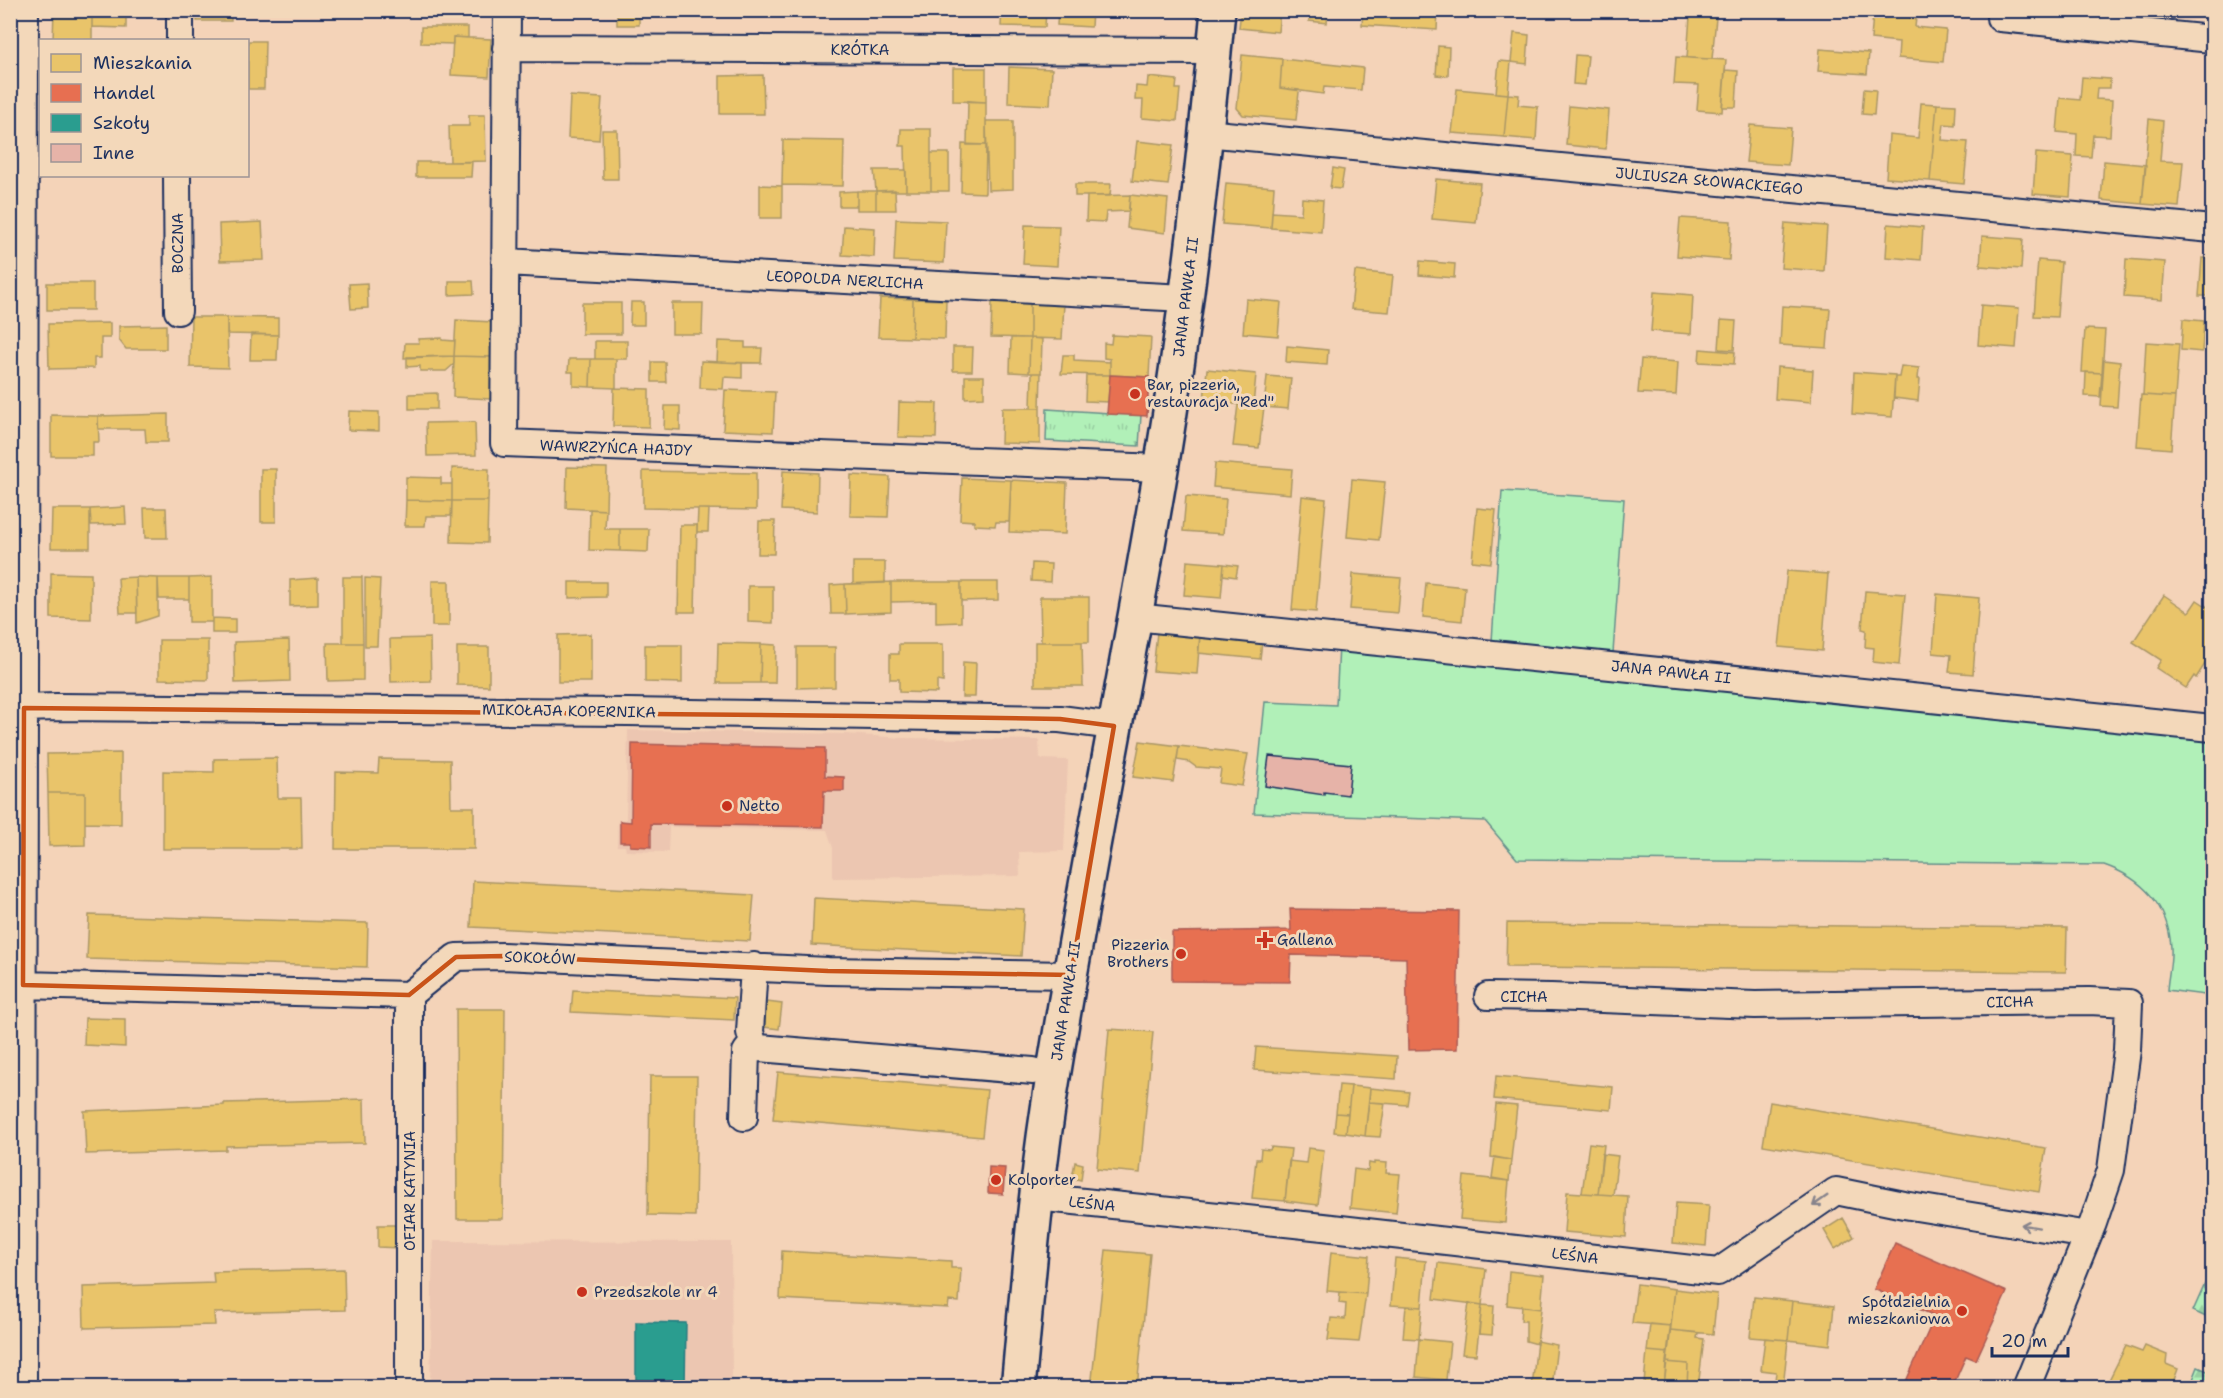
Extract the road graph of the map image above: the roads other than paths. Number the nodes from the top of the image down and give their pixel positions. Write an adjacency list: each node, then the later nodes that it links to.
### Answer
1 (25, 10): 10 (street)
2 (180, 10): 6 (street)
3 (507, 10): 8 (street, WAWRZYŃCA HAJDY)
4 (1218, 10): 9 (street, JANA PAWŁA II)
5 (2001, 10): 7 (street)
6 (180, 39)
7 (2212, 39)
8 (506, 48): 9 (street, KRÓTKA); 14 (street, WAWRZYŃCA HAJDY)
9 (1214, 51): 11 (street, JANA PAWŁA II)
10 (17, 97): 17 (street)
11 (1205, 133): 13 (street, JULIUSZA SŁOWACKIEGO); 15 (street, JANA PAWŁA II)
12 (177, 177): 16 (street, BOCZNA)
13 (2212, 229)
14 (505, 262): 15 (street, LEOPOLDA NERLICHA); 18 (street, WAWRZYŃCA HAJDY)
15 (1185, 298): 18 (street, JANA PAWŁA II)
16 (178, 311)
17 (17, 447): 20 (street)
18 (1161, 468): 19 (street, JANA PAWŁA II)
19 (1135, 617): 21 (street, JANA PAWŁA II); 22 (street, JANA PAWŁA II)
20 (24, 708): 21 (street, MIKOŁAJA KOPERNIKA); 23 (street)
21 (1114, 726): 25 (street, JANA PAWŁA II)
22 (2210, 728)
23 (17, 790): 26 (street)
24 (754, 966): 25 (street, SOKOŁÓW); 27 (street, SOKOŁÓW); 29 (street)
25 (1071, 975): 32 (street, JANA PAWŁA II)
26 (23, 985): 27 (street); 34 (street)
27 (410, 995): 35 (street, OFIAR KATYNIA)
28 (1488, 996): 33 (street, CICHA)
29 (753, 1043): 30 (street); 31 (street)
30 (1033, 1071)
31 (744, 1118)
32 (1036, 1197): 33 (street, LEŚNA, one-way to 32); 36 (street, JANA PAWŁA II)
33 (2088, 1235): 37 (street, CICHA)
34 (23, 1388)
35 (409, 1388)
36 (1018, 1388)
37 (2026, 1388)

